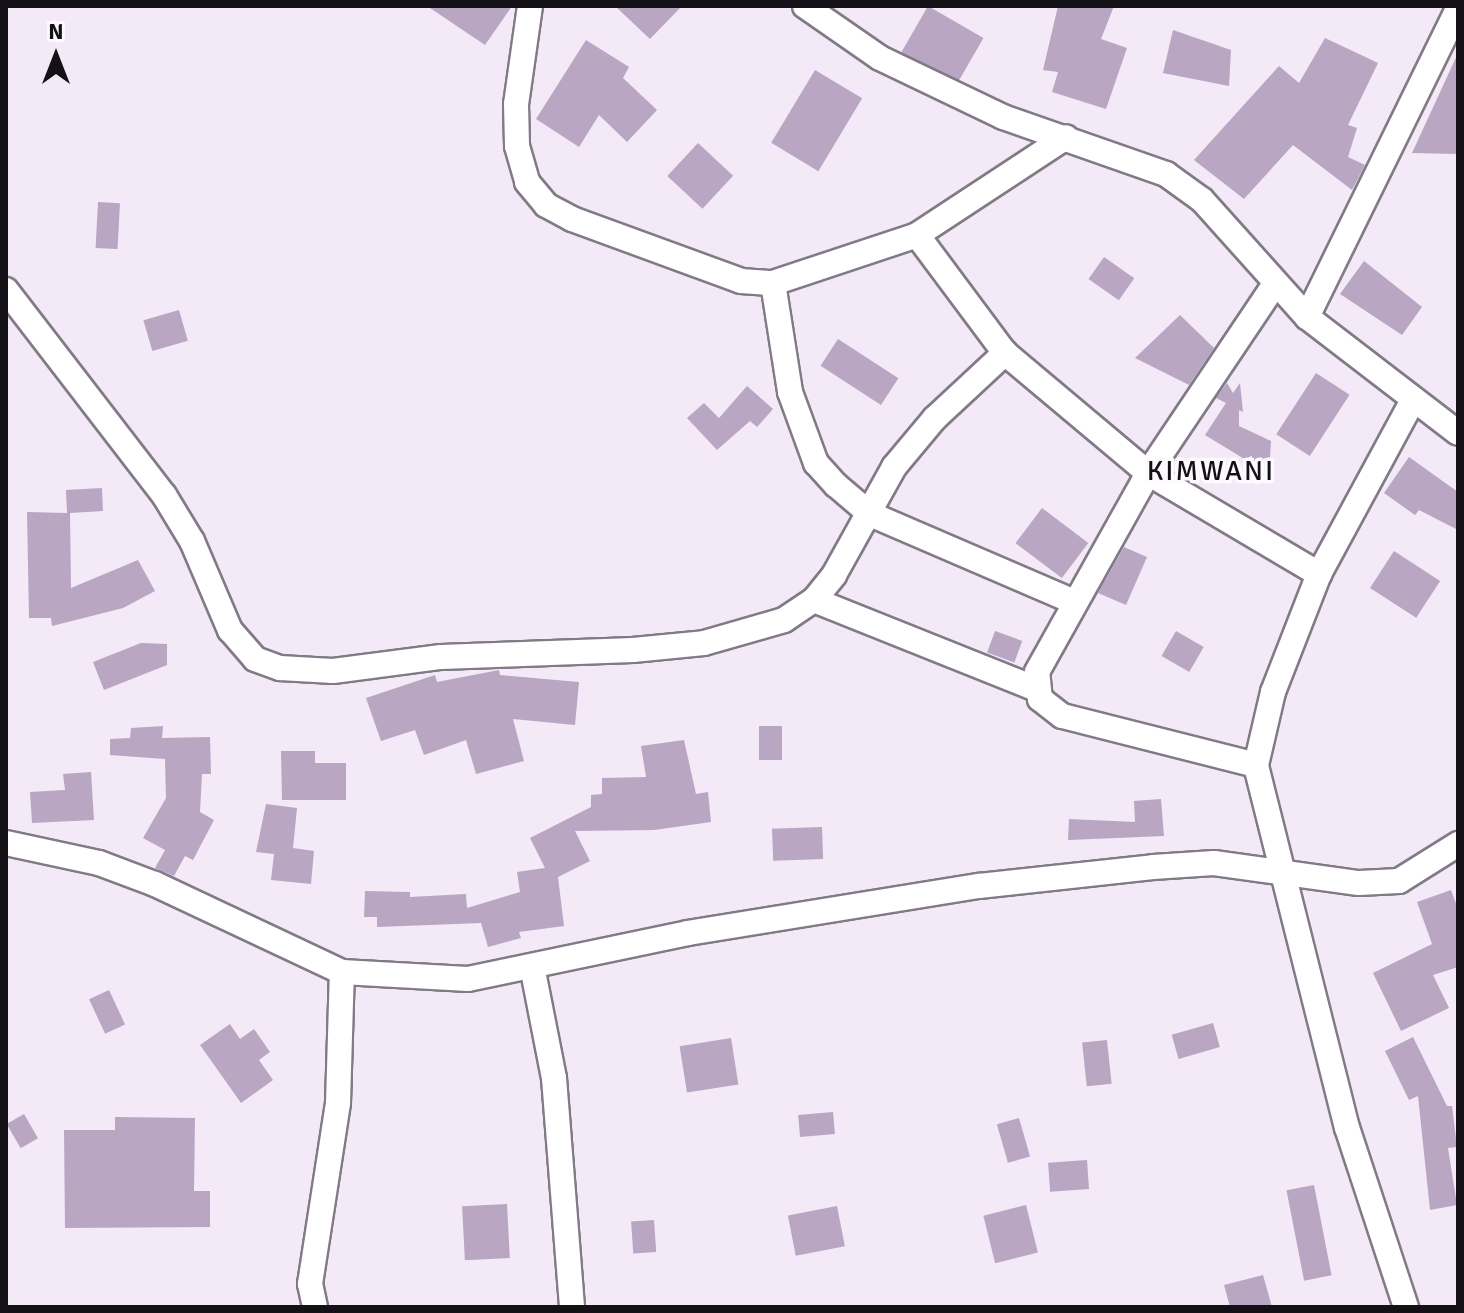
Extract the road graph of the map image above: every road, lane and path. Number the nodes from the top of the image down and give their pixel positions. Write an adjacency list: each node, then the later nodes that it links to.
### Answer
1 (530, 6): 6 (street)
2 (805, 6): 4 (street)
3 (1458, 9): 9 (street)
4 (1066, 137): 5 (street); 7 (street)
5 (917, 235): 6 (street); 10 (street)
6 (773, 283): 14 (street)
7 (1275, 284): 9 (street); 13 (street)
8 (6, 290): 16 (street)
9 (1307, 317): 11 (street)
10 (1005, 353): 13 (street); 14 (street)
11 (1412, 402): 12 (street); 15 (street)
12 (1458, 433)
13 (1148, 473): 15 (street); 17 (street)
14 (870, 514): 16 (street); 17 (street)
15 (1319, 574): 19 (street)
16 (814, 600): 18 (street)
17 (1074, 602): 18 (street)
18 (1037, 689): 19 (street)
19 (1256, 765): 22 (street)
20 (6, 843): 24 (street)
21 (1458, 844): 22 (street)
22 (1282, 873): 23 (street); 27 (street)
23 (532, 966): 24 (street); 26 (street)
24 (342, 972): 25 (street)
25 (315, 1307)
26 (572, 1307)
27 (1406, 1307)

